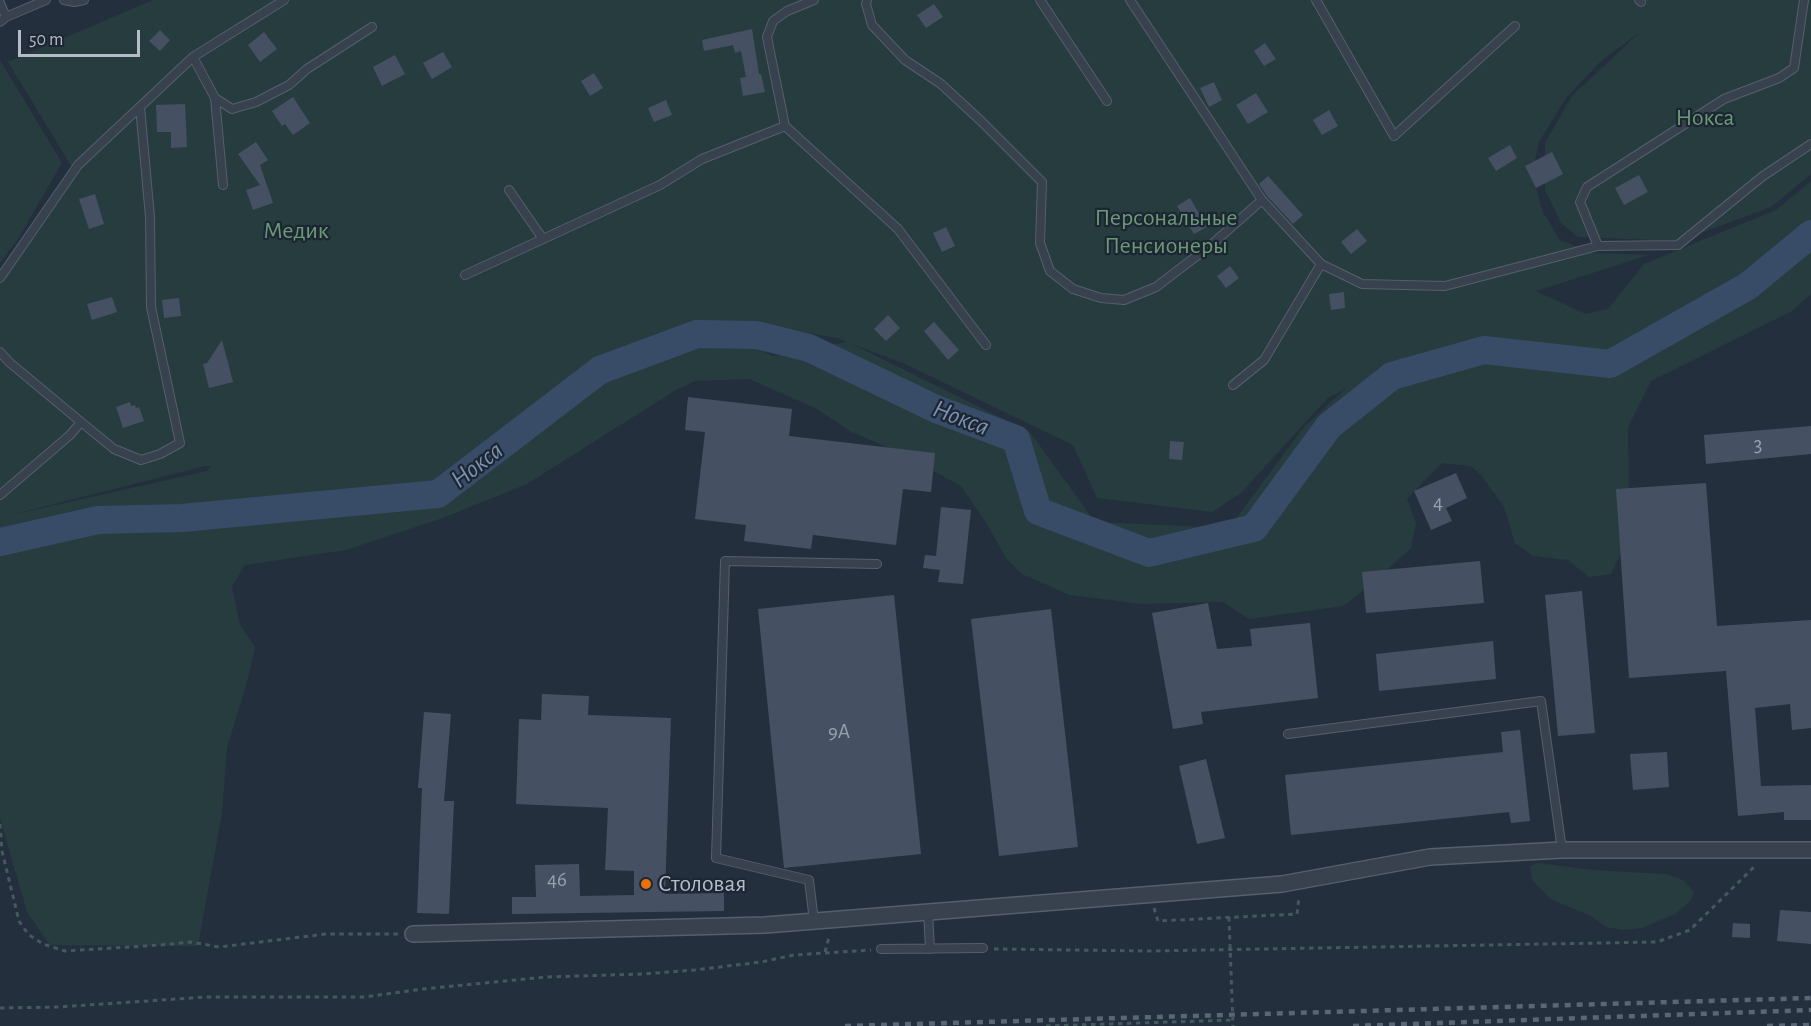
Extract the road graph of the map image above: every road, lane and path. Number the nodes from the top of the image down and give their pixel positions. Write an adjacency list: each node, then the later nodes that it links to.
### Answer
1 (64, 0): 2 (lane)
2 (84, 0)
3 (284, 0): 15 (lane)
4 (814, 0): 19 (lane)
5 (867, 0): 23 (lane)
6 (1040, 0): 17 (lane)
7 (1130, 0): 23 (lane)
8 (1316, 0): 13 (lane)
9 (1804, 0): 25 (lane)
10 (41, 1): 12 (lane)
11 (0, 3): 12 (lane)
12 (3, 19)
13 (1515, 26)
14 (372, 27): 16 (lane)
15 (193, 57): 16 (lane); 18 (lane)
16 (215, 98): 21 (lane)
17 (1107, 101)
18 (140, 107): 28 (lane); 32 (lane)
19 (785, 126): 24 (lane); 29 (lane)
20 (1811, 144): 25 (lane)
21 (223, 185)
22 (509, 190): 24 (lane)
23 (1262, 200): 26 (lane)
24 (543, 239): 27 (lane)
25 (1598, 246): 26 (lane)
26 (1321, 264): 31 (lane)
27 (465, 275)
28 (0, 278)
29 (986, 345)
30 (0, 352): 32 (lane)
31 (1233, 385)
32 (81, 422): 33 (lane)
33 (0, 495)
34 (877, 564): 43 (lane)
35 (1288, 734): 37 (lane)
36 (0, 824): 45 (path)
37 (1562, 850): 38 (street); 40 (street)
38 (1770, 850): 39 (street); 47 (path)
39 (1811, 850)
40 (928, 912): 43 (street); 49 (lane)
41 (1297, 914): 42 (path)
42 (1229, 917): 44 (path); 52 (path, bridge)
43 (814, 921): 45 (street)
44 (1158, 921)
45 (413, 934)
46 (830, 937): 50 (path)
47 (983, 948): 49 (lane)
48 (880, 949): 49 (lane); 50 (path)
49 (930, 949)
50 (825, 952): 51 (path)
51 (0, 1008)
52 (1233, 1020): 53 (path); 54 (path, bridge)
53 (1046, 1026)
54 (1233, 1026)

